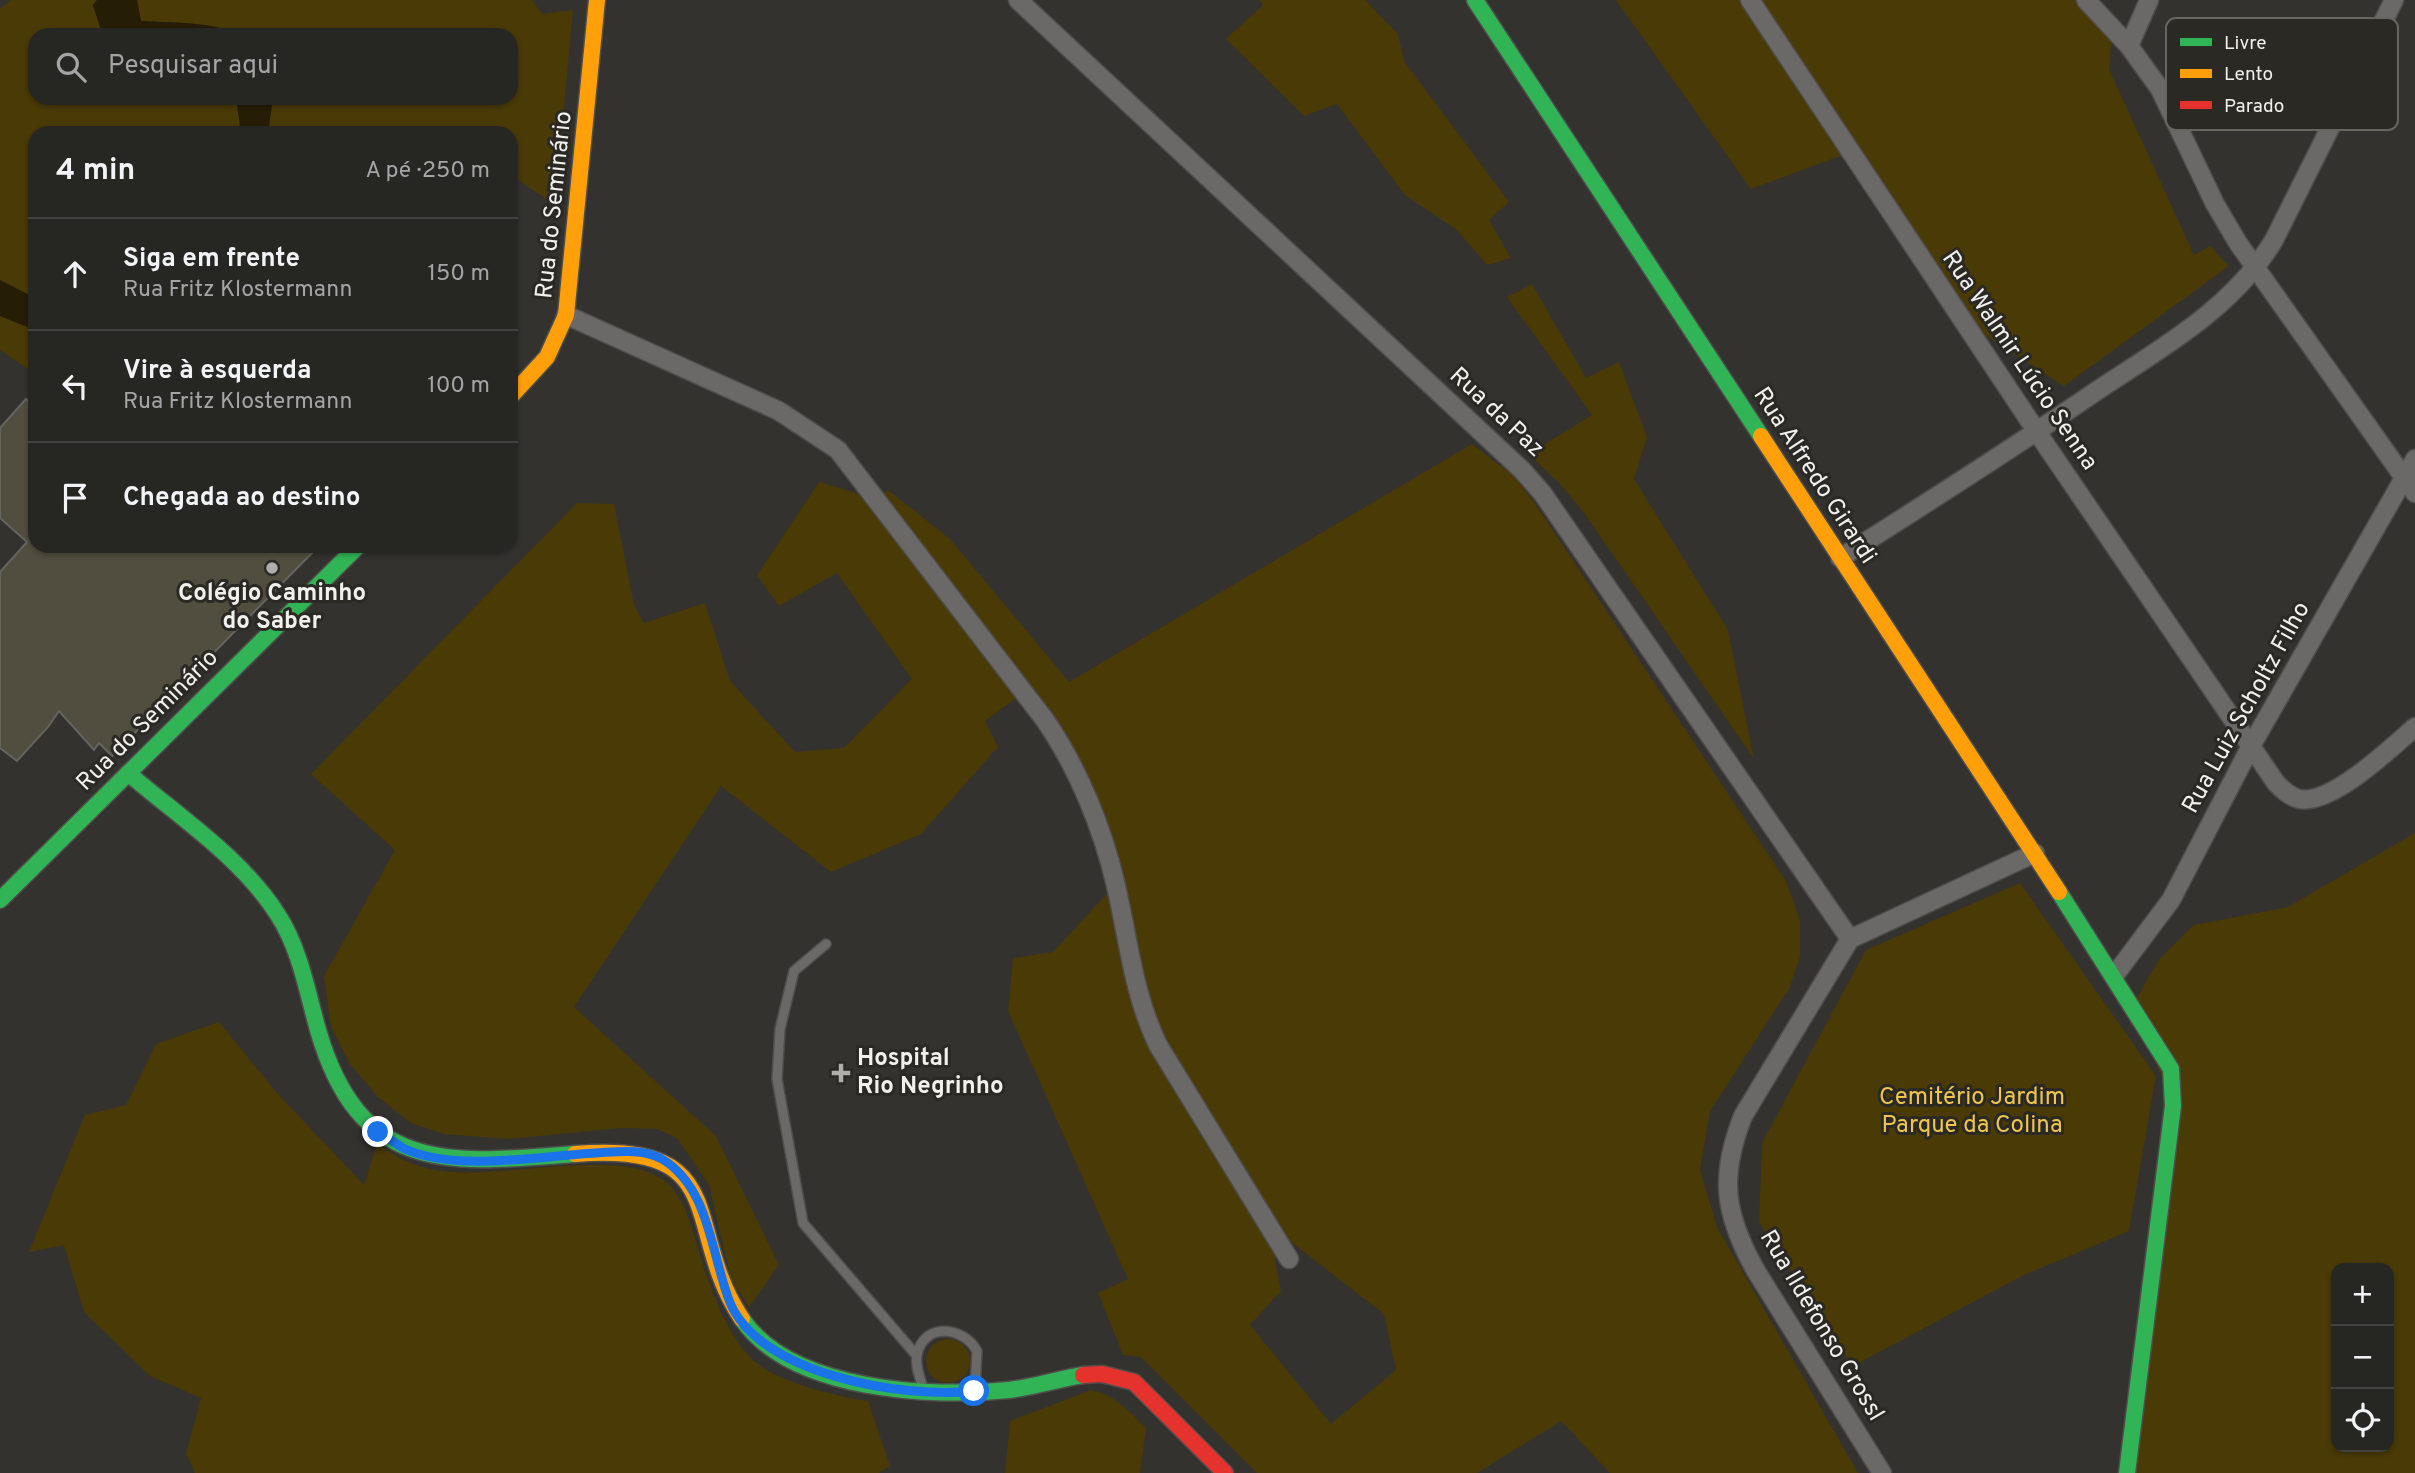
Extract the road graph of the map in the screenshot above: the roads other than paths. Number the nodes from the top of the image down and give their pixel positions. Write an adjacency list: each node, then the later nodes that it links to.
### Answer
1 (597, 0): 14 (street, Rua do Seminário)
2 (1018, 0): 26 (street, Rua da Paz)
3 (1475, 0): 20 (street, Rua Alfredo Girardi)
4 (1750, 0): 16 (street, Rua Walmir Lúcio Senna)
5 (2086, 0): 9 (street)
6 (2149, 0): 9 (street)
7 (2393, 0): 8 (street)
8 (2384, 18)
9 (2129, 46): 10 (street)
10 (2166, 102)
11 (2180, 130): 13 (street)
12 (2329, 130): 13 (street)
13 (2256, 271): 16 (street); 18 (street)
14 (566, 315): 15 (street, Rua do Seminário); 29 (street)
15 (518, 388)
16 (2037, 432): 20 (street); 22 (street, Rua Walmir Lúcio Senna)
17 (2415, 459): 18 (street, Rua Luiz Scholtz Filho)
18 (2410, 486): 22 (street, Rua Luiz Scholtz Filho)
19 (351, 553): 23 (street, Rua do Seminário)
20 (1840, 558): 24 (street, Rua Alfredo Girardi)
21 (2415, 727): 22 (street, Rua Walmir Lúcio Senna)
22 (2251, 746): 28 (street, Rua Luiz Scholtz Filho)
23 (128, 773): 25 (street, Rua do Seminário); 31 (street)
24 (2035, 853): 26 (street); 28 (street, Rua Alfredo Girardi)
25 (2, 894)
26 (1850, 939): 34 (street, Rua Ildefonso Grossl)
27 (826, 944): 30 (lane)
28 (2114, 976): 35 (street, Rua Alfredo Girardi)
29 (1289, 1259)
30 (917, 1356): 31 (lane); 32 (lane)
31 (923, 1390): 32 (street)
32 (974, 1391): 33 (street)
33 (1225, 1473)
34 (1882, 1473)
35 (2127, 1473)

